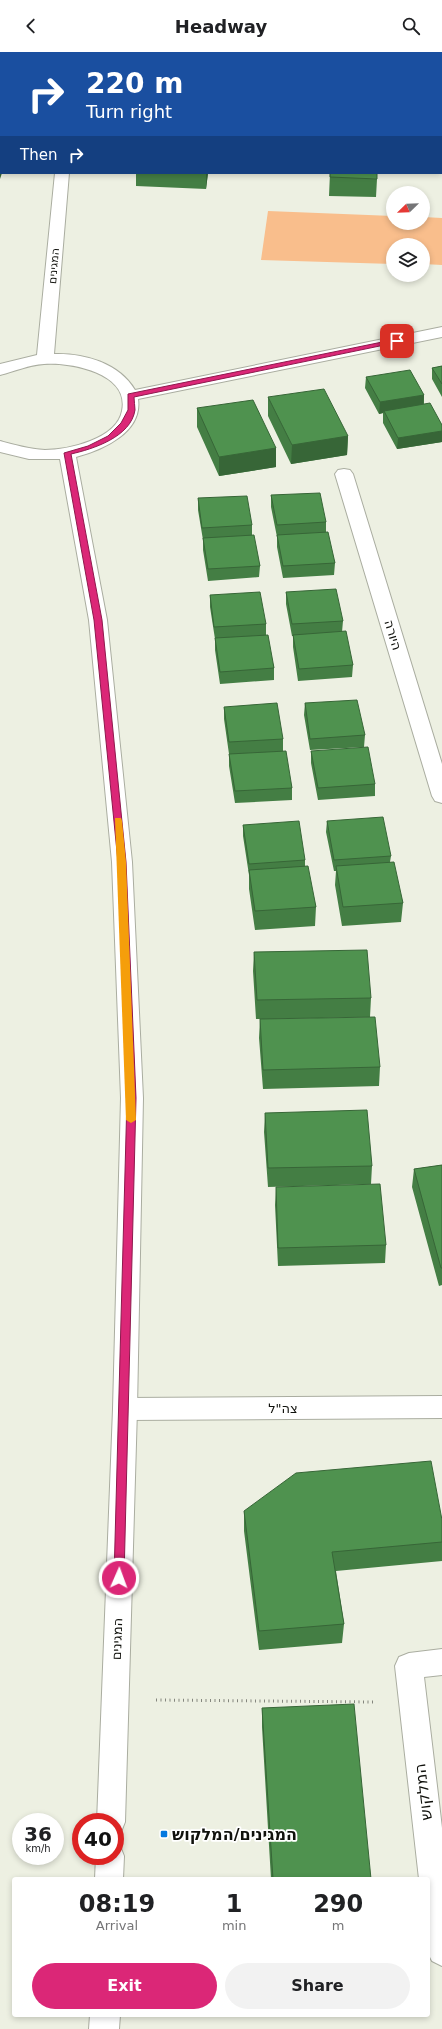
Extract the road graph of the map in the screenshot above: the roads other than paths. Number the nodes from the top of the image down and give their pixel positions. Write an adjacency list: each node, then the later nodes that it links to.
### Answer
1 (62, 174): 3 (street, המגינים)
2 (442, 332): 5 (street)
3 (45, 359): 4 (street); 5 (street)
4 (0, 370)
5 (130, 396): 7 (street)
6 (0, 446): 7 (street)
7 (67, 453): 11 (street, המגינים)
8 (344, 474): 9 (street, היורה)
9 (442, 796)
10 (442, 1407): 11 (street, צה"ל)
11 (124, 1409): 13 (street, המגינים)
12 (442, 1662): 16 (street, המלקוש)
13 (111, 1813)
14 (110, 1865): 15 (street)
15 (109, 1877)
16 (442, 1951)
17 (105, 2017): 18 (street)
18 (104, 2029)

